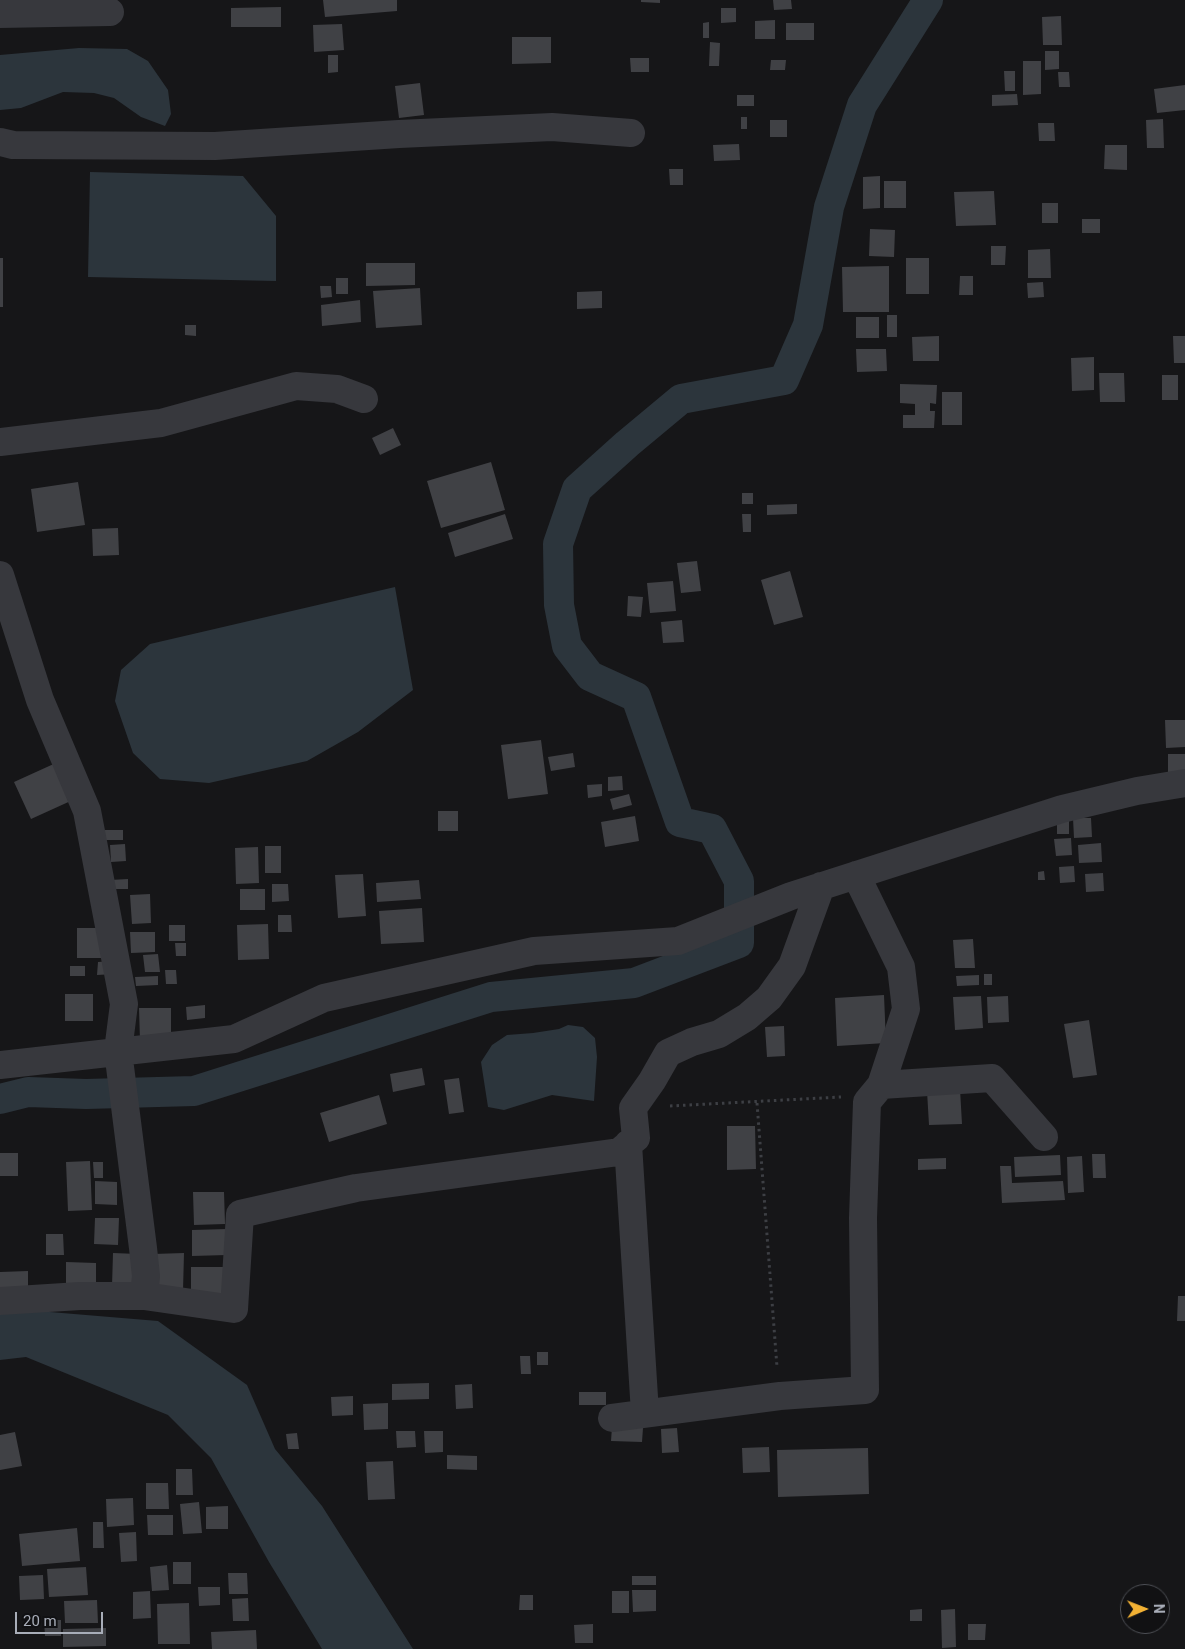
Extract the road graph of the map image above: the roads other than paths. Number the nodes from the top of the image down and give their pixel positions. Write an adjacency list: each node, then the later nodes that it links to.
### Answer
1 (110, 12): 2 (street)
2 (0, 14)
3 (631, 133): 4 (street)
4 (0, 142)
5 (364, 398): 6 (street)
6 (0, 442)
7 (0, 575): 11 (street)
8 (1185, 783): 9 (street)
9 (856, 875): 10 (street); 13 (street)
10 (821, 886): 11 (street); 15 (street)
11 (118, 1051): 12 (street); 16 (street)
12 (0, 1065)
13 (881, 1085): 14 (street); 18 (street)
14 (1044, 1137)
15 (628, 1144): 16 (street); 18 (street)
16 (144, 1296): 17 (street)
17 (0, 1301)
18 (645, 1413): 19 (street)
19 (612, 1418)

